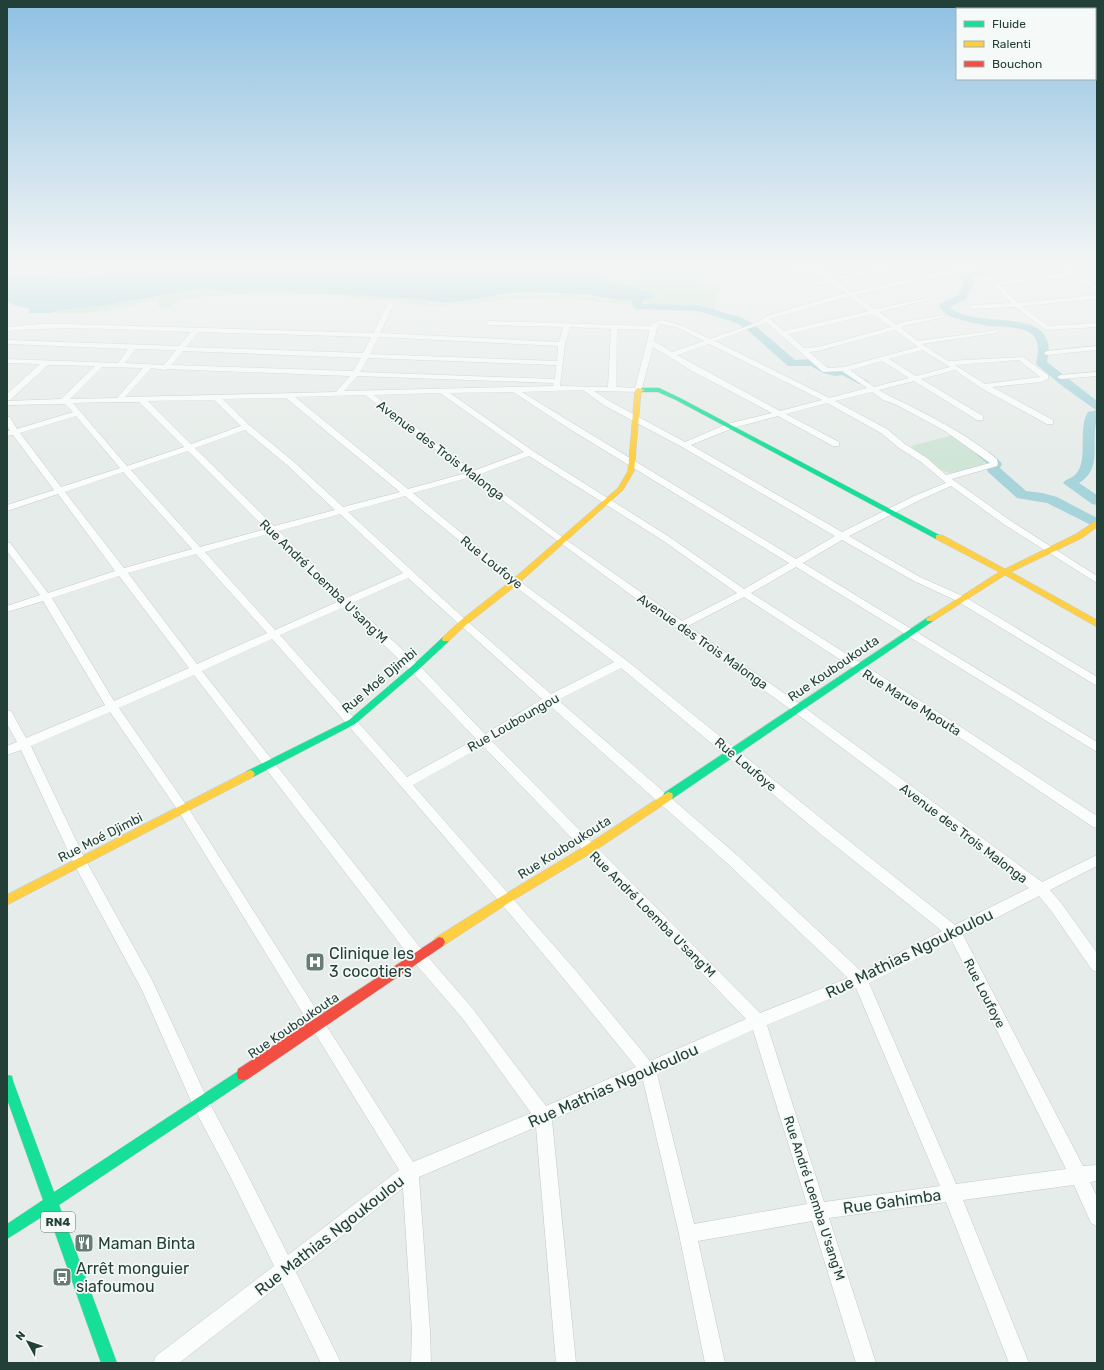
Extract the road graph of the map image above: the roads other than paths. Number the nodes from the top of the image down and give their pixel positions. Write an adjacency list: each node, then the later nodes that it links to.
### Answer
1 (195, 330): 14 (street); 21 (street)
2 (378, 330): 14 (street)
3 (566, 330): 18 (street)
4 (614, 330): 46 (street)
5 (654, 330): 17 (street)
6 (687, 330): 15 (street)
7 (741, 330): 15 (street)
8 (780, 330): 13 (street)
9 (796, 330): 13 (street)
10 (890, 330): 23 (street)
11 (900, 330): 19 (street)
12 (996, 331): 19 (street)
13 (784, 333): 23 (street)
14 (376, 335): 18 (street); 25 (street)
15 (709, 341): 26 (street); 57 (street)
16 (7, 342): 20 (street)
17 (650, 342): 26 (street); 49 (street)
18 (562, 344): 29 (street)
19 (920, 345): 27 (street); 30 (street)
20 (134, 346): 21 (street); 33 (street)
21 (180, 348): 25 (street); 35 (street)
22 (1097, 348): 24 (street)
23 (804, 350): 37 (street)
24 (1047, 352)
25 (366, 355): 29 (street); 38 (street)
26 (670, 355): 62 (street)
27 (883, 359): 37 (street); 41 (street)
28 (7, 361): 31 (street)
29 (560, 363): 42 (street)
30 (948, 363): 36 (street); 43 (street)
31 (45, 364): 32 (street); 54 (street)
32 (100, 365): 33 (street); 59 (street)
33 (119, 366): 34 (street)
34 (148, 367): 35 (street); 58 (street)
35 (165, 368): 38 (street)
36 (956, 368): 41 (street); 43 (street)
37 (844, 370): 47 (street)
38 (355, 374): 42 (street); 52 (street)
39 (1097, 374): 40 (street)
40 (1061, 376)
41 (915, 378): 47 (street); 63 (street)
42 (558, 381): 45 (street)
43 (984, 386): 66 (street)
44 (585, 388): 45 (street); 46 (street); 65 (street)
45 (555, 389): 48 (street)
46 (612, 389): 49 (street)
47 (872, 389): 57 (street); 77 (street)
48 (515, 390): 50 (street); 74 (street)
49 (638, 390): 65 (main road, Rue Moé Djimbi); 67 (main road)
50 (442, 391): 51 (street); 73 (street, Rue Marue Mpouta)
51 (367, 393): 52 (street); 76 (street, Avenue des Trois Malonga)
52 (338, 394): 53 (street)
53 (289, 396): 55 (street); 79 (street, Rue Loufoye)
54 (7, 398)
55 (217, 398): 56 (street); 68 (street)
56 (142, 400): 58 (street); 72 (street, Rue André Loemba U'sang'M)
57 (828, 400): 62 (street); 77 (street)
58 (118, 401): 59 (street)
59 (66, 402): 60 (street); 61 (street)
60 (7, 403)
61 (78, 413): 69 (street); 75 (street)
62 (779, 413): 67 (street); 70 (street)
63 (980, 418)
64 (7, 419): 69 (street)
65 (635, 419): 71 (street); 74 (main road, Rue Moé Djimbi)
66 (1050, 422)
67 (730, 426): 71 (street); 83 (main road)
68 (246, 427): 72 (street); 82 (street)
69 (11, 433): 78 (street)
70 (836, 444)
71 (685, 445): 86 (street)
72 (189, 448): 75 (street); 85 (street, Rue André Loemba U'sang'M)
73 (530, 453): 76 (street); 80 (street, Rue Marue Mpouta)
74 (631, 461): 80 (main road, Rue Moé Djimbi); 91 (street)
75 (125, 469): 78 (street); 90 (street)
76 (472, 474): 79 (street); 87 (street, Avenue des Trois Malonga)
77 (948, 481): 83 (street); 89 (street)
78 (59, 491): 81 (street); 92 (street)
79 (408, 493): 82 (street); 96 (street, Rue Loufoye)
80 (608, 501): 87 (main road, Rue Moé Djimbi); 97 (street, Rue Marue Mpouta)
81 (7, 508)
82 (342, 511): 85 (street); 94 (street)
83 (892, 511): 86 (street); 93 (main road)
84 (1096, 524): 89 (main road, Rue Kouboukouta)
85 (272, 530): 90 (street); 100 (street, Rue André Loemba U'sang'M)
86 (844, 535): 91 (street); 99 (street)
87 (562, 541): 96 (main road, Rue Moé Djimbi); 104 (street, Avenue des Trois Malonga)
88 (7, 545): 98 (street)
89 (1050, 549): 93 (main road, Rue Kouboukouta); 95 (street)
90 (199, 550): 92 (street); 106 (street)
91 (796, 563): 97 (street); 105 (street)
92 (122, 572): 98 (street); 110 (street)
93 (1005, 572): 99 (main road, Rue Kouboukouta); 103 (main road)
94 (410, 573): 100 (street); 102 (street)
95 (1097, 580)
96 (515, 582): 102 (main road, Rue Moé Djimbi); 107 (street, Rue Loufoye)
97 (744, 593): 104 (street); 109 (street, Rue Marue Mpouta)
98 (46, 597): 101 (street); 113 (street)
99 (961, 599): 105 (main road, Rue Kouboukouta); 111 (street)
100 (346, 603): 106 (street); 108 (street, Rue André Loemba U'sang'M)
101 (7, 609)
102 (463, 623): 108 (main road, Rue Moé Djimbi); 112 (street)
103 (1097, 624)
104 (680, 626): 114 (street, Avenue des Trois Malonga)
105 (909, 632): 109 (main road, Rue Kouboukouta); 119 (street)
106 (274, 634): 110 (street); 116 (street)
107 (622, 663): 112 (street, Rue Louboungou); 121 (street, Rue Loufoye)
108 (415, 668): 116 (main road, Rue Moé Djimbi); 117 (street, Rue André Loemba U'sang'M)
109 (859, 668): 114 (main road, Rue Kouboukouta); 126 (street, Rue Marue Mpouta)
110 (194, 669): 113 (street); 122 (street)
111 (1097, 682)
112 (551, 699): 117 (street, Rue Louboungou); 124 (street)
113 (112, 707): 118 (street); 125 (street)
114 (797, 708): 121 (main road, Rue Kouboukouta); 130 (street, Avenue des Trois Malonga)
115 (7, 714): 118 (street)
116 (352, 722): 122 (main road, Rue Moé Djimbi); 123 (street)
117 (484, 740): 123 (street, Rue Louboungou); 127 (street, Rue André Loemba U'sang'M)
118 (24, 744): 120 (street); 129 (street)
119 (1097, 748)
120 (7, 751)
121 (732, 752): 124 (main road, Rue Kouboukouta); 133 (street, Rue Loufoye)
122 (270, 763): 125 (main road, Rue Moé Djimbi); 134 (street)
123 (406, 783): 131 (street)
124 (662, 798): 127 (main road, Rue Kouboukouta); 136 (street)
125 (183, 809): 129 (main road, Rue Moé Djimbi); 138 (street)
126 (1097, 823)
127 (589, 849): 131 (main road, Rue Kouboukouta); 137 (street, Rue André Loemba U'sang'M)
128 (1097, 860): 130 (street, Rue Mathias Ngoukoulou)
129 (80, 862): 132 (main road, Rue Moé Djimbi); 141 (street)
130 (1040, 888): 133 (street, Rue Mathias Ngoukoulou); 135 (street, Avenue des Trois Malonga)
131 (506, 899): 134 (main road, Rue Kouboukouta); 139 (street)
132 (7, 900)
133 (955, 933): 136 (street, Rue Mathias Ngoukoulou); 145 (street, Rue Loufoye)
134 (418, 956): 138 (main road, Rue Kouboukouta); 142 (street)
135 (1097, 965)
136 (860, 980): 137 (street, Rue Mathias Ngoukoulou); 146 (street)
137 (758, 1021): 139 (street, Rue Mathias Ngoukoulou); 148 (street, Rue André Loemba U'sang'M)
138 (317, 1025): 141 (main road, Rue Kouboukouta); 143 (street)
139 (648, 1070): 142 (street, Rue Mathias Ngoukoulou); 151 (street)
140 (7, 1081): 147 (main road, RN4)
141 (200, 1102): 147 (main road, Rue Kouboukouta); 152 (street)
142 (543, 1116): 143 (street, Rue Mathias Ngoukoulou); 157 (street)
143 (410, 1172): 152 (street, Rue Mathias Ngoukoulou); 156 (street)
144 (1097, 1173): 145 (street, Rue Gahimba)
145 (1078, 1175): 146 (street, Rue Gahimba); 149 (street, Rue Loufoye)
146 (951, 1192): 148 (street, Rue Gahimba); 160 (street)
147 (51, 1203): 150 (main road, Rue Kouboukouta); 153 (main road, RN4)
148 (819, 1211): 151 (street, Rue Gahimba); 159 (street, Rue André Loemba U'sang'M)
149 (1097, 1217)
150 (7, 1232)
151 (688, 1234): 158 (street)
152 (285, 1269): 154 (street, Rue Mathias Ngoukoulou); 155 (street)
153 (110, 1363)
154 (163, 1363)
155 (331, 1363)
156 (421, 1363)
157 (566, 1363)
158 (715, 1363)
159 (866, 1363)
160 (1019, 1363)

